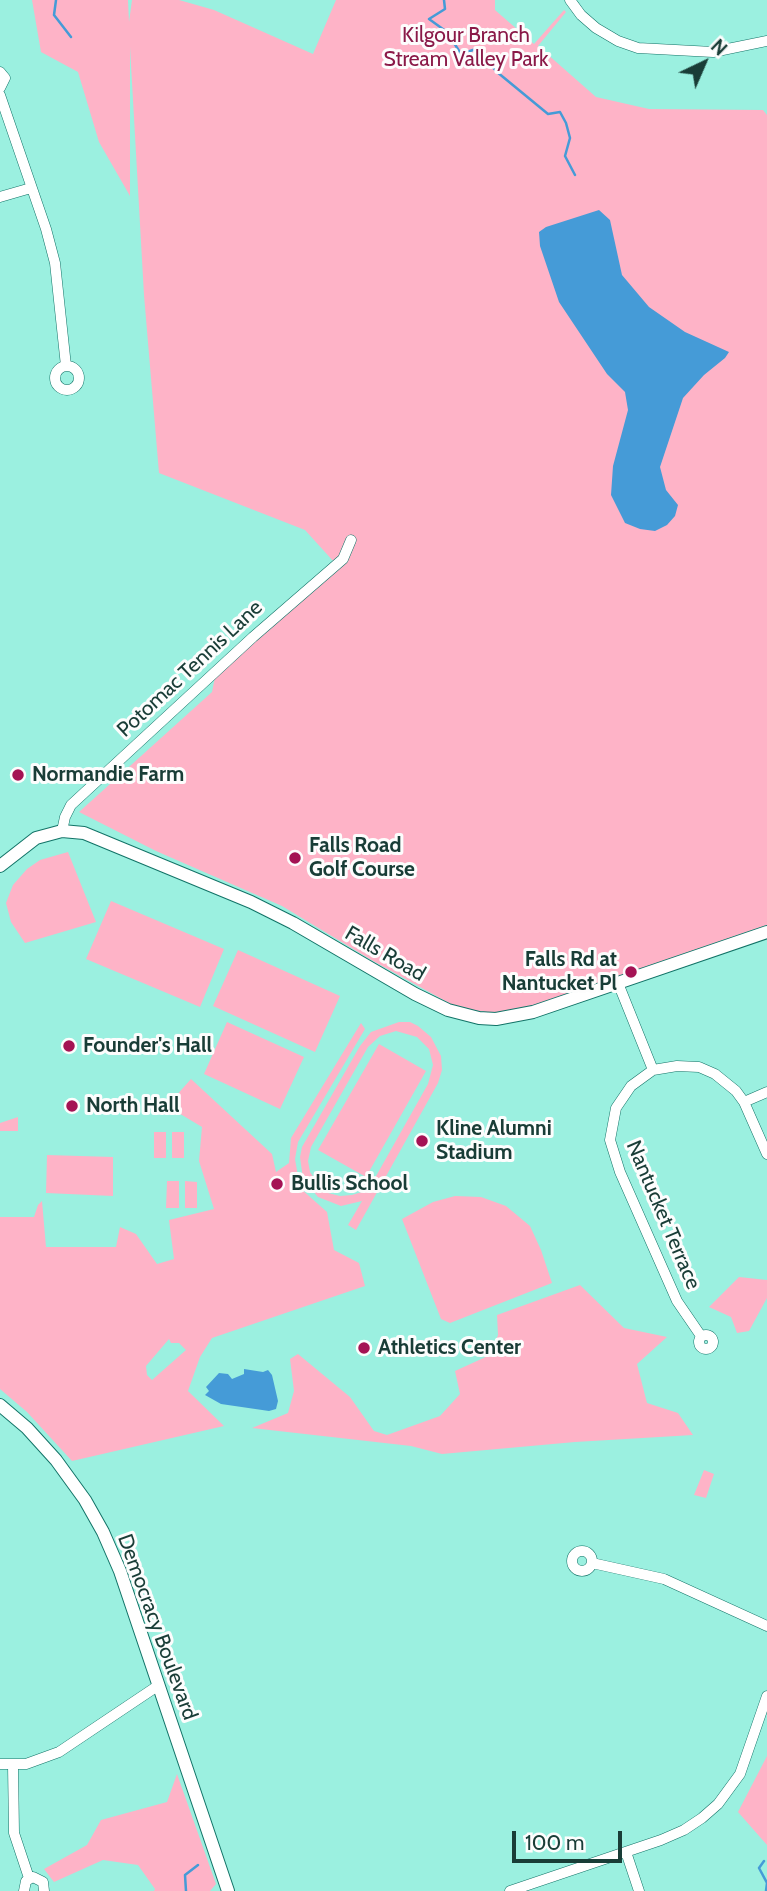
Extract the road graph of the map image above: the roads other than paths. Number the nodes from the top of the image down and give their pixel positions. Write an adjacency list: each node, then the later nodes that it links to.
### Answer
1 (570, 0): 2 (street)
2 (767, 41)
3 (0, 72): 4 (street)
4 (0, 88)
5 (0, 95): 6 (street)
6 (31, 188): 7 (street); 8 (street)
7 (0, 197)
8 (66, 366)
9 (351, 540): 10 (street, Potomac Tennis Lane)
10 (62, 831): 11 (main road); 13 (main road, Falls Road)
11 (0, 866)
12 (767, 932): 13 (main road, Falls Road)
13 (618, 983): 14 (street)
14 (653, 1070): 16 (street); 18 (street, Nantucket Terrace)
15 (767, 1092): 16 (street)
16 (744, 1102): 17 (street)
17 (767, 1154)
18 (701, 1336)
19 (0, 1405): 22 (main road, Democracy Boulevard)
20 (592, 1563): 21 (street)
21 (767, 1626)
22 (159, 1685): 25 (street); 30 (main road, Democracy Boulevard)
23 (767, 1696): 26 (street)
24 (0, 1764): 25 (street)
25 (13, 1765): 27 (street)
26 (626, 1852): 31 (street); 32 (street)
27 (29, 1878): 28 (street); 29 (street)
28 (24, 1891)
29 (44, 1891)
30 (228, 1891)
31 (510, 1891)
32 (639, 1891)

